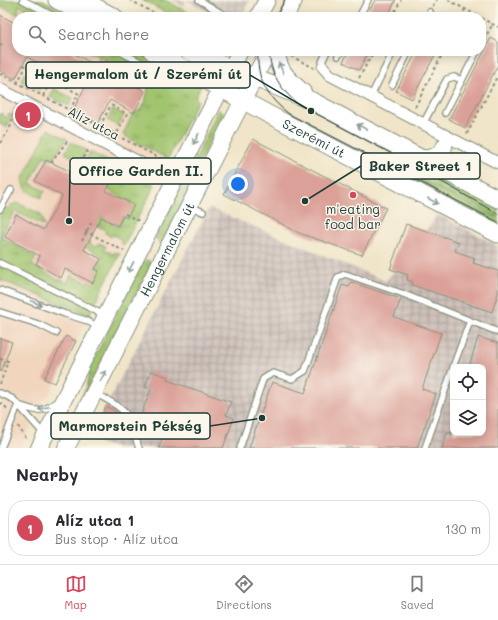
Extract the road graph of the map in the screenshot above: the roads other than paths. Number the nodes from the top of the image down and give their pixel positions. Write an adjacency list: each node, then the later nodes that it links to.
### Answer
1 (23, 0): 8 (lane)
2 (57, 0): 9 (main road)
3 (82, 0): 10 (main road)
4 (199, 0): 11 (lane)
5 (294, 0): 13 (main road)
6 (368, 0): 14 (lane)
7 (266, 1): 12 (main road)
8 (46, 12)
9 (80, 12)
10 (105, 12)
11 (219, 12)
12 (260, 12)
13 (288, 12)
14 (362, 12)
15 (129, 56): 27 (lane)
16 (161, 56): 32 (main road, Szerémi út)
17 (201, 56): 26 (main road)
18 (238, 56): 26 (main road, Hengermalom út)
19 (265, 56): 28 (main road, Hengermalom út)
20 (279, 56): 35 (main road, one-way to 20)
21 (325, 56): 25 (lane)
22 (391, 56): 33 (lane)
23 (406, 56): 30 (lane)
24 (474, 56): 29 (lane)
25 (323, 67): 33 (street)
26 (232, 68): 28 (main road); 32 (main road, Hengermalom út)
27 (161, 73)
28 (254, 77): 34 (main road, Hengermalom út); 35 (main road)
29 (462, 80): 36 (lane); 37 (lane)
30 (392, 85)
31 (0, 89): 41 (street, Alíz utca)
32 (222, 89): 34 (main road, Szerémi út); 41 (main road, Hengermalom út, one-way to 41)
33 (370, 96): 37 (street)
34 (242, 100): 46 (main road, Szerémi út, one-way to 46); 48 (main road, Hengermalom út)
35 (312, 101): 39 (main road, one-way to 35)
36 (445, 112)
37 (423, 124): 38 (street)
38 (448, 137): 39 (street); 40 (street); 42 (street)
39 (414, 155): 42 (main road)
40 (498, 163)
41 (175, 181): 47 (main road, Hengermalom út)
42 (478, 189): 44 (main road)
43 (11, 190): 45 (lane)
44 (498, 199)
45 (0, 209)
46 (498, 234)
47 (142, 245): 48 (main road); 53 (main road, Hengermalom út, one-way to 53)
48 (164, 255): 59 (main road, Hengermalom út, one-way to 48)
49 (0, 263): 53 (lane)
50 (0, 290): 53 (lane, one-way to 53)
51 (0, 312): 55 (lane)
52 (470, 321): 54 (lane); 56 (lane); 66 (lane)
53 (103, 322): 60 (main road, Hengermalom út)
54 (498, 332)
55 (56, 333)
56 (454, 364)
57 (450, 377): 67 (lane)
58 (0, 393): 61 (lane)
59 (94, 393): 64 (main road, Hengermalom út); 65 (lane)
60 (67, 394): 61 (lane, one-way to 61); 62 (main road, Hengermalom út)
61 (18, 405): 62 (lane); 63 (lane)
62 (42, 442): 64 (main road)
63 (1, 448)
64 (65, 448)
65 (139, 448)
66 (240, 448)
67 (425, 448)

